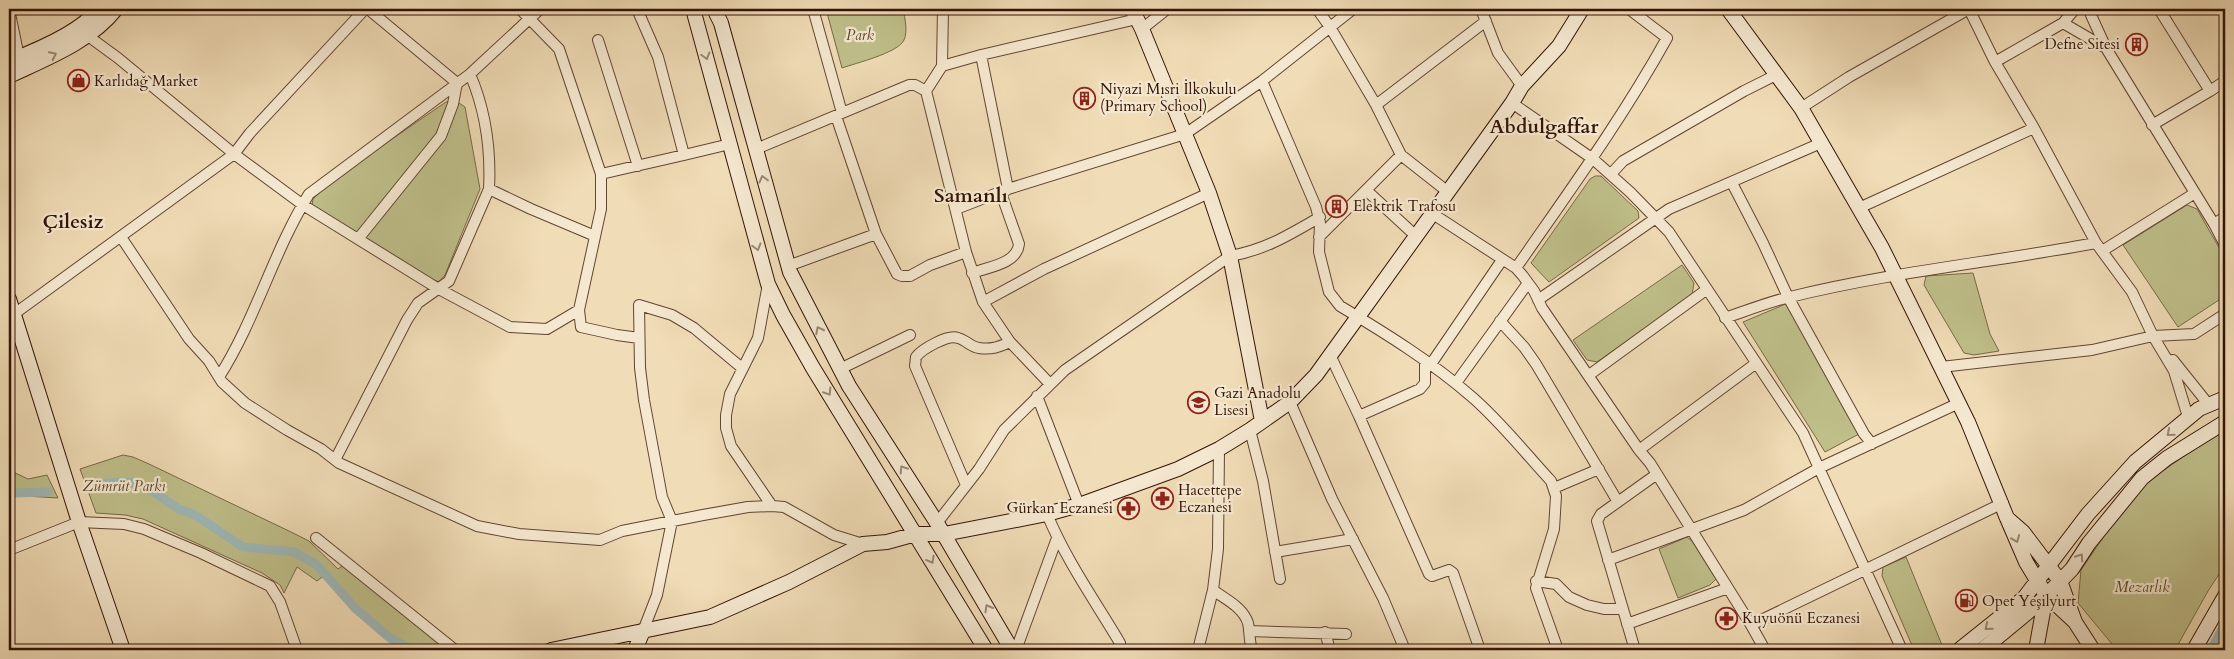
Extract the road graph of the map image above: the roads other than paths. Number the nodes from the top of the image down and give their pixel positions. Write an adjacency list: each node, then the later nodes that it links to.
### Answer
1 (9, 9): 35 (street)
2 (98, 9): 35 (main road)
3 (116, 9): 31 (main road)
4 (366, 9): 43 (street); 57 (street)
5 (520, 9): 24 (street)
6 (540, 9): 24 (street)
7 (637, 9): 58 (street)
8 (693, 9): 55 (main road, one-way to 55)
9 (714, 9): 27 (main road)
10 (722, 9): 27 (main road)
11 (813, 9): 50 (street)
12 (943, 9): 37 (street)
13 (1167, 9): 25 (street)
14 (1317, 9): 29 (street)
15 (1353, 9): 29 (street)
16 (1481, 9): 26 (street)
17 (1582, 9): 44 (main road)
18 (1629, 9): 60 (street)
19 (1969, 9): 36 (street); 49 (street)
20 (2075, 9): 28 (street)
21 (2159, 9): 46 (street)
22 (1732, 10): 39 (main road)
23 (2091, 12): 30 (street); 33 (street)
24 (530, 19): 38 (street); 62 (street)
25 (1137, 19): 34 (street); 53 (main road)
26 (1486, 21): 44 (street); 48 (street)
27 (721, 23): 56 (main road)
28 (2063, 23): 30 (street); 36 (street)
29 (1330, 27): 41 (street); 48 (street)
30 (2076, 30): 33 (street)
31 (88, 36): 40 (main road, one-way to 31); 57 (street)
32 (598, 40): 61 (street)
33 (2106, 48): 51 (street)
34 (981, 55): 37 (street); 67 (street)
35 (14, 59)
36 (1995, 62): 52 (street)
37 (942, 66): 45 (street)
38 (470, 74): 43 (street); 65 (street)
39 (1778, 74): 49 (main road); 63 (street)
40 (9, 76)
41 (1262, 81): 53 (street); 75 (street)
42 (2225, 81): 46 (street)
43 (457, 83): 71 (street); 84 (street)
44 (1522, 86): 47 (main road)
45 (926, 91): 50 (street); 73 (street)
46 (2210, 91): 51 (street)
47 (1512, 103): 60 (street); 68 (main road)
48 (1376, 105): 59 (street)
49 (1801, 108): 54 (main road)
50 (839, 114): 56 (street); 79 (street)
51 (2152, 125): 70 (street)
52 (2034, 128): 72 (street); 86 (street)
53 (1186, 134): 67 (street); 69 (main road)
54 (1821, 143): 64 (street); 72 (main road)
55 (730, 144): 58 (street); 95 (main road, one-way to 95)
56 (756, 149): 90 (main road, one-way to 56)
57 (234, 154): 71 (street); 81 (street)
58 (684, 155): 61 (street)
59 (1401, 155): 66 (street); 68 (street)
60 (1593, 159): 63 (street); 91 (street)
61 (638, 166): 62 (street)
62 (601, 174): 80 (street)
63 (1610, 174): 76 (street)
64 (1732, 183): 76 (street); 98 (street)
65 (489, 188): 80 (street); 96 (street)
66 (1366, 190): 82 (street); 83 (street)
67 (1005, 191): 73 (street); 92 (street)
68 (1448, 192): 74 (main road)
69 (1209, 193): 88 (main road); 101 (street)
70 (2195, 193): 78 (street); 86 (street)
71 (302, 205): 84 (street); 119 (street)
72 (1859, 208): 93 (main road)
73 (956, 209): 87 (street)
74 (1433, 214): 83 (main road); 89 (street)
75 (1320, 217): 82 (street); 88 (street)
76 (1656, 217): 97 (street); 100 (street)
77 (2225, 217): 78 (street)
78 (2214, 224): 85 (street)
79 (876, 234): 87 (street); 90 (street)
80 (595, 236): 102 (street)
81 (121, 237): 104 (street); 119 (street)
82 (1319, 237): 105 (street)
83 (1417, 237): 105 (main road)
84 (358, 239): 96 (street)
85 (2225, 245)
86 (2099, 247): 93 (street); 109 (street)
87 (966, 252): 92 (street)
88 (1230, 256): 121 (street); 129 (main road)
89 (1502, 260): 91 (street); 113 (street)
90 (788, 266): 117 (main road, one-way to 90)
91 (1516, 268): 94 (street)
92 (972, 273): 101 (street)
93 (1896, 275): 98 (street); 115 (main road)
94 (1528, 283): 100 (street); 107 (street)
95 (768, 284): 116 (street); 152 (main road, one-way to 152)
96 (437, 288): 102 (street); 136 (street)
97 (1706, 290): 106 (street); 118 (street)
98 (1788, 297): 106 (street); 133 (street)
99 (9, 299): 104 (main road)
100 (1538, 300): 118 (street)
101 (983, 302): 111 (street)
102 (579, 310): 110 (street)
103 (2225, 314): 109 (street)
104 (12, 316): 149 (main road)
105 (1359, 317): 112 (main road); 113 (street)
106 (1724, 318): 114 (street)
107 (1500, 322): 120 (street); 138 (street)
108 (910, 334): 117 (street)
109 (2153, 336): 115 (street); 126 (street); 128 (street)
110 (639, 338): 116 (street); 148 (street)
111 (1010, 342): 121 (street); 140 (street)
112 (1331, 357): 124 (main road); 127 (street)
113 (1428, 363): 120 (street); 127 (street)
114 (1755, 364): 135 (street); 137 (street)
115 (1941, 367): 125 (main road)
116 (742, 368): 145 (street)
117 (840, 369): 150 (main road, one-way to 117)
118 (1589, 375): 135 (street)
119 (219, 377): 136 (street)
120 (1456, 383): 141 (street)
121 (1050, 384): 122 (street)
122 (1037, 396): 140 (street); 144 (street)
123 (2225, 398): 126 (main road)
124 (1290, 402): 129 (main road); 155 (street)
125 (1959, 403): 133 (street); 143 (main road)
126 (2208, 405): 128 (main road); 130 (main road)
127 (1359, 416): 191 (street)
128 (2188, 418): 132 (main road); 160 (main road, one-way to 160)
129 (1262, 421): 131 (main road)
130 (2224, 422): 132 (main road)
131 (1250, 430): 134 (main road); 158 (street)
132 (2203, 435): 165 (main road, one-way to 132)
133 (1872, 444): 137 (street)
134 (1219, 448): 144 (main road); 167 (street)
135 (1639, 450): 139 (street)
136 (334, 460): 148 (street)
137 (1819, 468): 151 (street); 161 (street)
138 (1599, 469): 141 (street); 142 (street)
139 (1657, 474): 142 (street); 151 (street)
140 (966, 485): 150 (street)
141 (1554, 488): 163 (street)
142 (1618, 502): 159 (street)
143 (2003, 503): 147 (main road); 161 (street)
144 (1079, 505): 146 (main road)
145 (772, 506): 148 (street); 156 (street)
146 (1048, 514): 150 (main road); 154 (street)
147 (2008, 518): 160 (main road); 164 (main road, one-way to 164)
148 (672, 521): 174 (street)
149 (79, 522): 157 (street); 179 (main road); 180 (street)
150 (941, 528): 152 (main road); 185 (main road, one-way to 150)
151 (1691, 528): 159 (street); 166 (street)
152 (916, 534): 156 (main road); 184 (main road, one-way to 184)
153 (316, 538): 181 (street)
154 (1058, 538): 178 (street); 186 (street)
155 (1353, 540): 158 (street); 190 (street)
156 (863, 544): 174 (main road)
157 (9, 550)
158 (1275, 552): 162 (street)
159 (1608, 560): 170 (street)
160 (2049, 565): 164 (main road); 165 (main road)
161 (1866, 570): 173 (street); 195 (street)
162 (1280, 579)
163 (1536, 580): 170 (street); 192 (street)
164 (2037, 581): 168 (main road); 196 (main road, one-way to 196)
165 (2060, 581): 168 (main road); 171 (main road)
166 (1728, 588): 172 (street); 173 (street)
167 (1213, 590): 175 (street); 187 (street)
168 (2046, 595): 171 (main road); 197 (main road); 198 (main road)
169 (2225, 596): 200 (main road)
170 (1622, 609): 172 (street)
171 (2075, 622): 199 (main road)
172 (1627, 624): 193 (street)
173 (1751, 625): 194 (street)
174 (643, 631): 182 (main road); 183 (main road)
175 (1249, 631): 176 (street); 188 (street)
176 (1325, 632): 177 (street); 189 (street)
177 (1346, 634)
178 (1121, 649)
179 (123, 650)
180 (297, 650)
181 (455, 650)
182 (551, 650)
183 (635, 650)
184 (986, 650)
185 (1012, 650)
186 (1016, 650)
187 (1198, 650)
188 (1252, 650)
189 (1330, 650)
190 (1405, 650)
191 (1480, 650)
192 (1558, 650)
193 (1635, 650)
194 (1764, 650)
195 (1902, 650)
196 (1958, 650)
197 (1982, 650)
198 (2036, 650)
199 (2093, 650)
200 (2194, 650)

